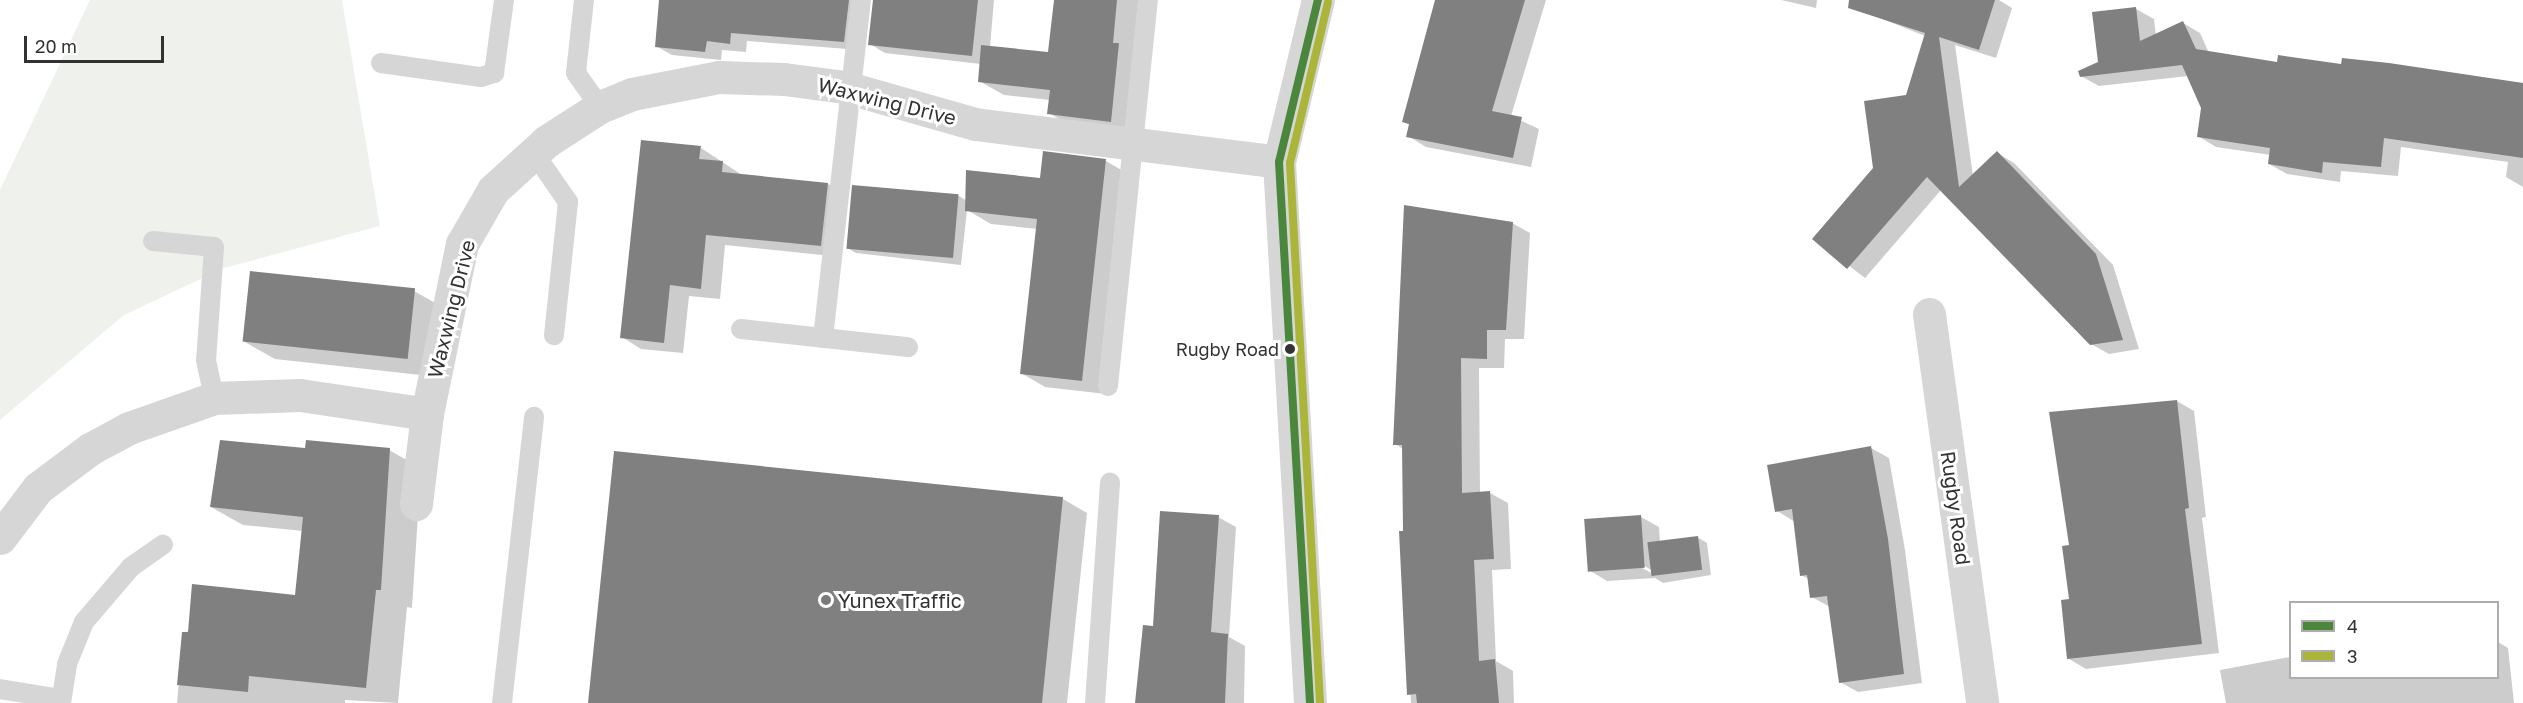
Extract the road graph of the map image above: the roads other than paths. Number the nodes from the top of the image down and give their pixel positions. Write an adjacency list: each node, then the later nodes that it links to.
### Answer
1 (504, 0): 6 (lane)
2 (584, 0): 8 (lane)
3 (861, 0): 7 (lane)
4 (1148, 0): 9 (lane)
5 (1318, 0): 11 (street)
6 (381, 63)
7 (851, 89): 8 (street, Waxwing Drive); 9 (street, Waxwing Drive); 16 (lane)
8 (600, 107): 10 (street, Waxwing Drive)
9 (1133, 144): 11 (street, Waxwing Drive); 18 (lane)
10 (534, 153): 15 (lane); 20 (street, Waxwing Drive)
11 (1279, 162): 30 (street)
12 (153, 241): 19 (lane)
13 (1929, 314): 31 (street, Rugby Road)
14 (741, 329): 16 (lane)
15 (554, 335)
16 (823, 338): 17 (lane)
17 (908, 347)
18 (1108, 386)
19 (214, 398): 20 (street); 24 (street)
20 (427, 414): 23 (street, Waxwing Drive)
21 (534, 417): 28 (lane)
22 (1110, 483): 29 (lane)
23 (416, 504)
24 (0, 538)
25 (163, 545): 27 (lane)
26 (0, 689): 27 (lane)
27 (61, 701)
28 (502, 703)
29 (1095, 703)
30 (1310, 703)
31 (1982, 703)

